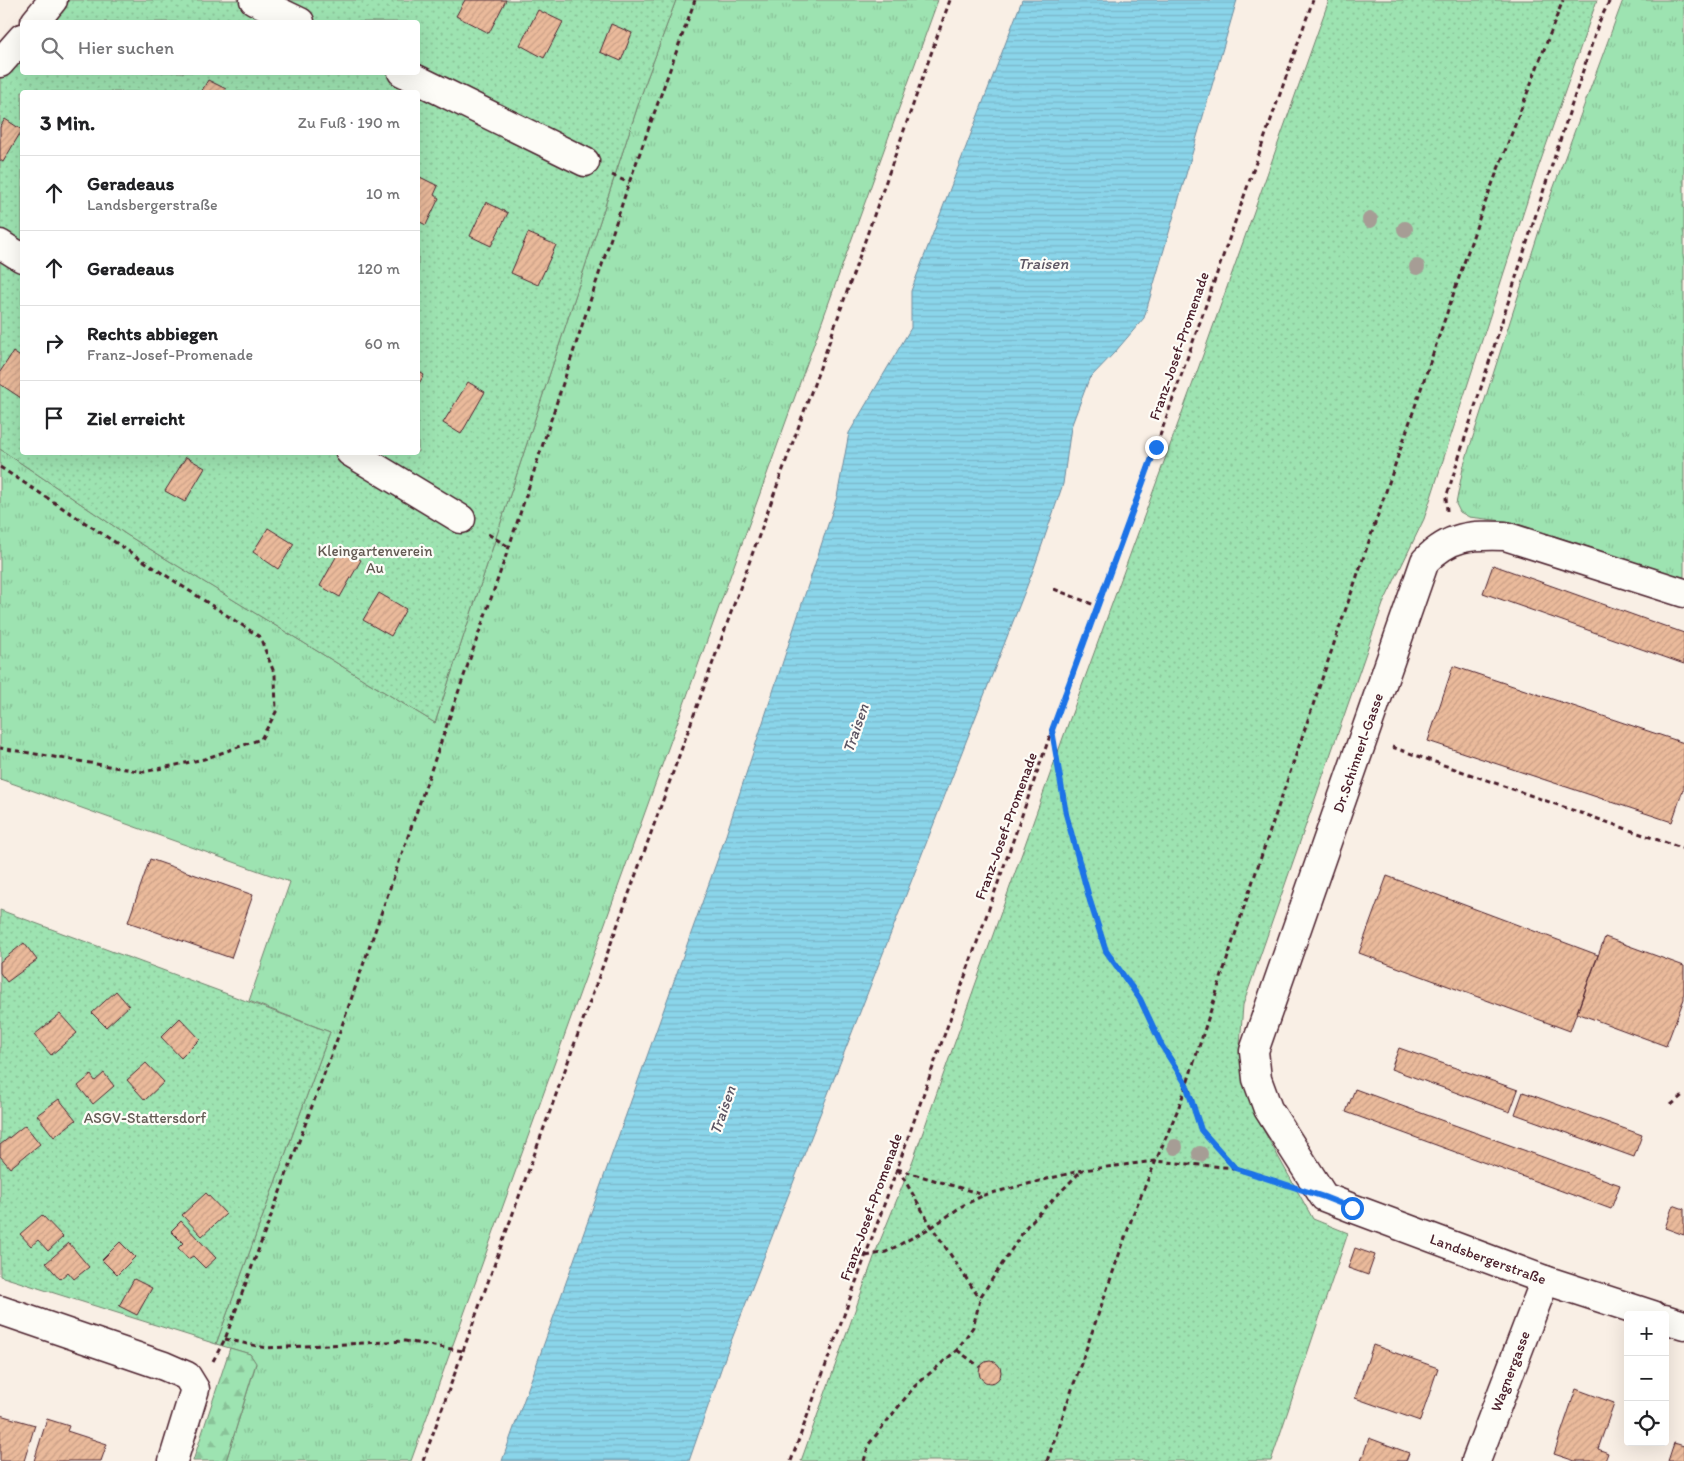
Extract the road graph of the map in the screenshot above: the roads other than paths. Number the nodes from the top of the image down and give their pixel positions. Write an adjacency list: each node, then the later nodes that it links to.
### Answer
1 (53, 0): 3 (street)
2 (254, 0): 4 (street)
3 (37, 20)
4 (296, 20)
5 (20, 40): 6 (street)
6 (0, 63)
7 (408, 75): 8 (street)
8 (585, 162)
9 (0, 244): 10 (street)
10 (20, 257)
11 (355, 455): 12 (street)
12 (461, 519)
13 (1684, 593): 14 (street, Dr.Schinnerl-Gasse)
14 (1324, 1197): 15 (street, Landsbergerstraße)
15 (1544, 1280): 17 (street, Landsbergerstraße); 21 (street, Wagnergasse)
16 (0, 1310): 20 (street)
17 (1641, 1311)
18 (1669, 1320): 19 (street)
19 (1684, 1325)
20 (172, 1461)
21 (1476, 1461)

